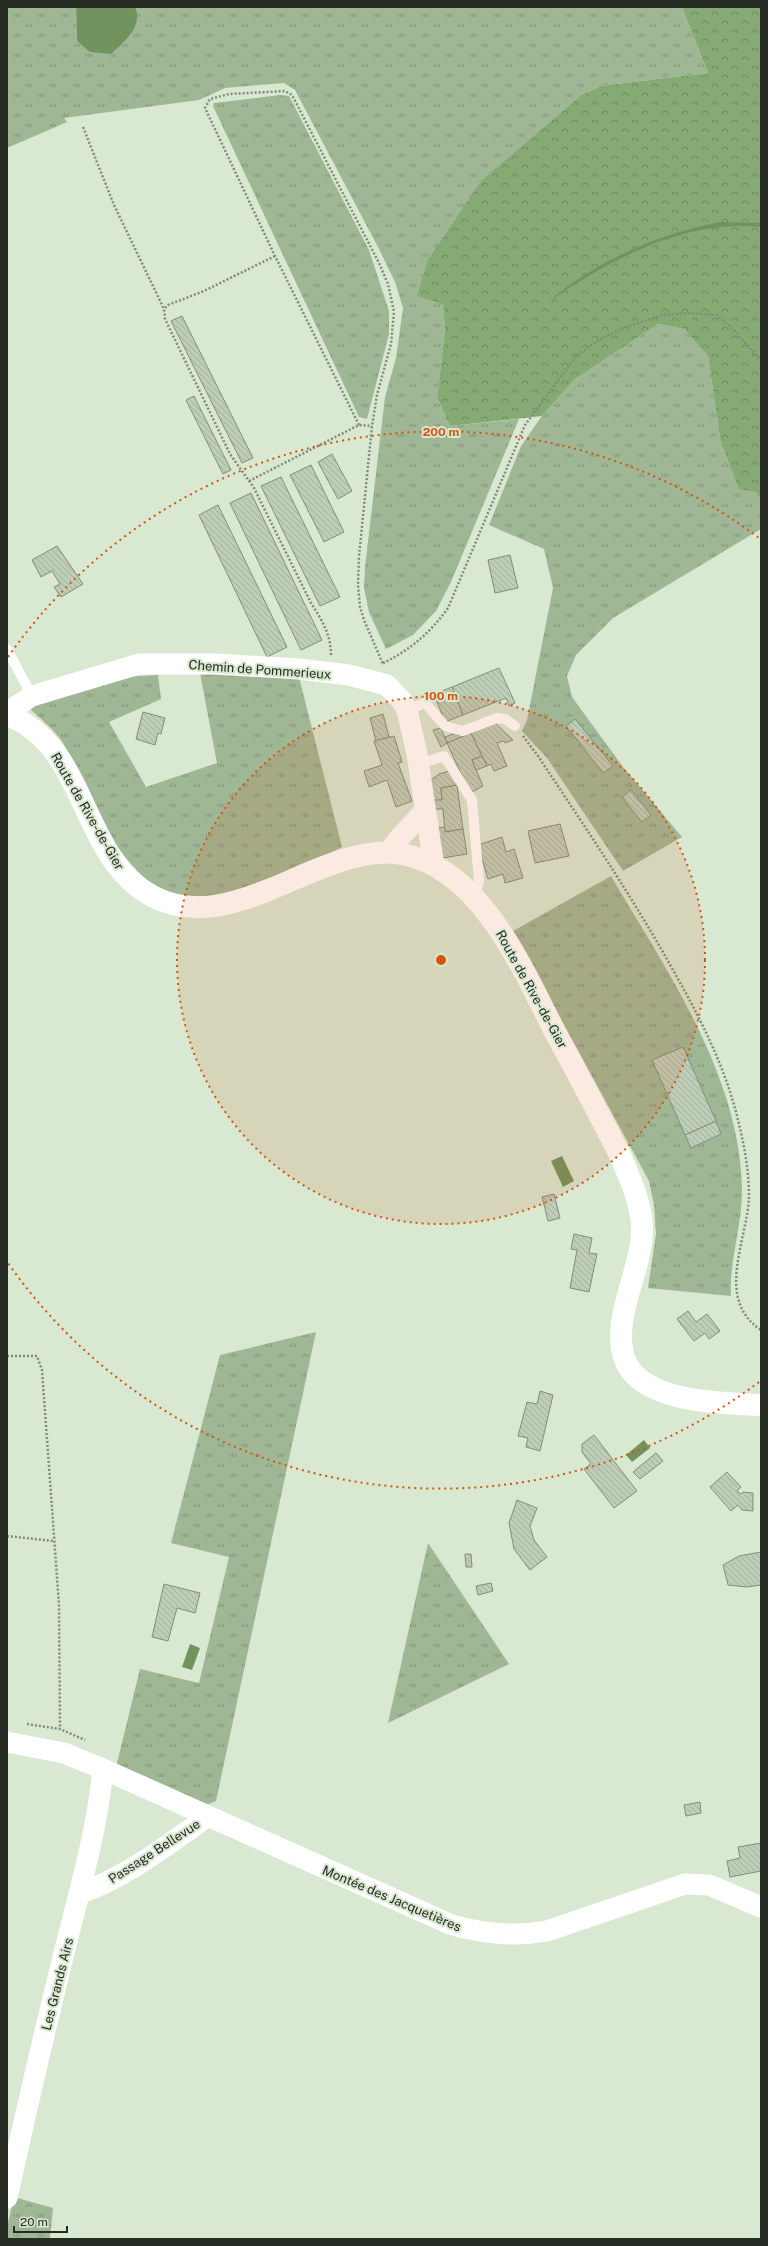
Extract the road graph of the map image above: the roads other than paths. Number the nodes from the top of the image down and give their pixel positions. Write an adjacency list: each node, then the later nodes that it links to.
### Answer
1 (7, 649): 2 (lane)
2 (32, 696): 3 (street, Chemin de Pommerieux); 4 (street, Chemin de Pommerieux)
3 (407, 710): 5 (lane); 6 (street)
4 (7, 714): 8 (main road, Route de Rive-de-Gier)
5 (515, 726)
6 (419, 764): 7 (street); 10 (lane)
7 (425, 810): 8 (street); 9 (street)
8 (388, 853): 9 (main road, Route de Rive-de-Gier)
9 (434, 866): 10 (main road, Route de Rive-de-Gier)
10 (474, 898): 11 (main road, Route de Rive-de-Gier)
11 (761, 1405)
12 (7, 1742): 13 (street, Montée des Jacquetières)
13 (103, 1769): 14 (street, Montée des Jacquetières); 15 (street, Les Grands Airs)
14 (207, 1817): 15 (street, Passage Bellevue); 16 (street, Montée des Jacquetières)
15 (79, 1894): 17 (street, Les Grands Airs)
16 (761, 1907)
17 (7, 2198)

